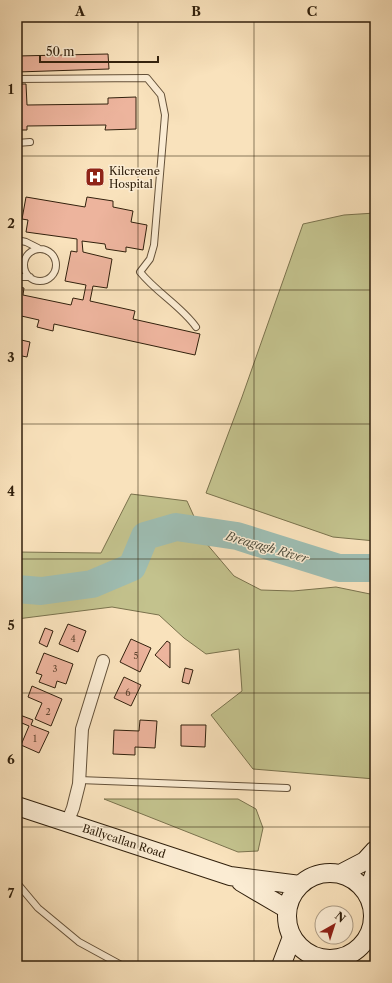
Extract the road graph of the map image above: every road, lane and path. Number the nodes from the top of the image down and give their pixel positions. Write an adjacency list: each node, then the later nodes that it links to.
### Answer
1 (17, 79): 8 (lane)
2 (30, 142): 3 (lane)
3 (17, 143)
4 (17, 240): 5 (lane)
5 (38, 248): 7 (lane); 7 (lane)
6 (17, 277): 7 (lane)
7 (30, 277)
8 (196, 328)
9 (103, 661): 10 (street)
10 (79, 780): 11 (lane); 13 (street)
11 (287, 788)
12 (17, 806): 13 (main road, Ballycallan Road)
13 (67, 823): 17 (main road, Ballycallan Road)
14 (375, 850): 16 (main road)
15 (375, 872): 20 (main road)
16 (340, 874): 19 (main road); 20 (main road)
17 (230, 876): 19 (main road, Ballycallan Road); 21 (main road, Ballycallan Road)
18 (17, 883): 24 (lane)
19 (300, 885): 21 (main road)
20 (371, 902): 23 (main road)
21 (287, 909): 22 (main road)
22 (292, 937): 23 (main road); 25 (main road)
23 (327, 959): 26 (main road)
24 (124, 966)
25 (281, 966)
26 (308, 966)

